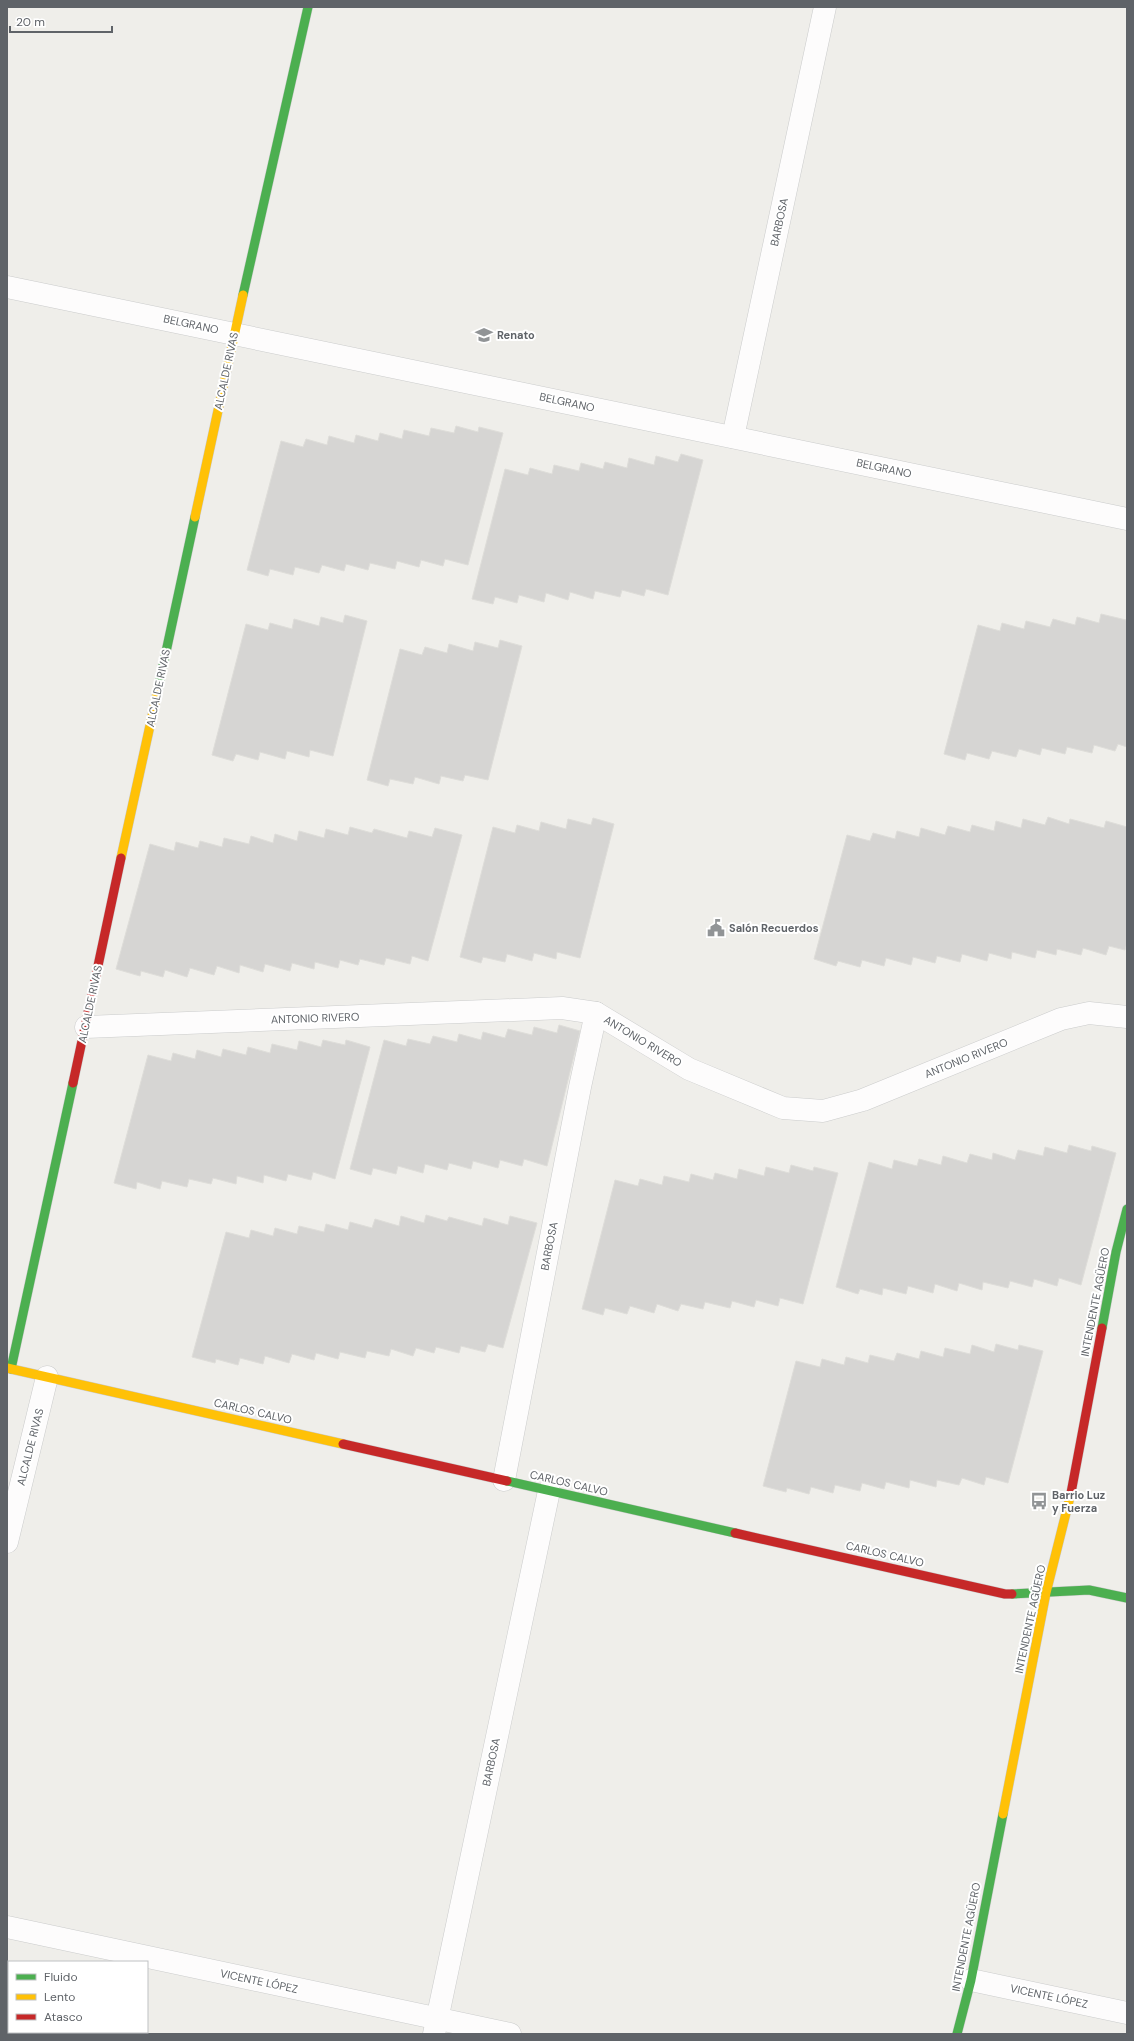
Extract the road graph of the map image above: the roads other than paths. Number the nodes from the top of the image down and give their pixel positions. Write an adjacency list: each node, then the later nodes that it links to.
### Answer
1 (308, 7): 4 (street, ALCALDE RIVAS)
2 (825, 7): 5 (street, BARBOSA)
3 (7, 287): 4 (street, BELGRANO)
4 (235, 333): 5 (street, BELGRANO); 9 (street, ALCALDE RIVAS)
5 (733, 437): 6 (street, BELGRANO)
6 (1127, 519)
7 (596, 1013): 8 (street, ANTONIO RIVERO); 9 (street, ANTONIO RIVERO); 13 (street, BARBOSA)
8 (1127, 1018)
9 (86, 1027): 11 (street, ALCALDE RIVAS)
10 (1127, 1209): 16 (street, INTENDENTE AGÜERO)
11 (9, 1368): 12 (street, CARLOS CALVO)
12 (47, 1377): 13 (street, CARLOS CALVO); 15 (street, ALCALDE RIVAS)
13 (504, 1480): 14 (street, CARLOS CALVO)
14 (549, 1491): 16 (street, CARLOS CALVO); 21 (street, BARBOSA)
15 (7, 1542)
16 (1046, 1593): 17 (street, CARLOS CALVO); 19 (street, INTENDENTE AGÜERO)
17 (1127, 1598)
18 (7, 1927): 21 (street, VICENTE LÓPEZ)
19 (970, 1980): 20 (street, VICENTE LÓPEZ); 23 (street, INTENDENTE AGÜERO)
20 (1127, 2012)
21 (436, 2026): 22 (street, VICENTE LÓPEZ)
22 (510, 2034)
23 (957, 2034)

